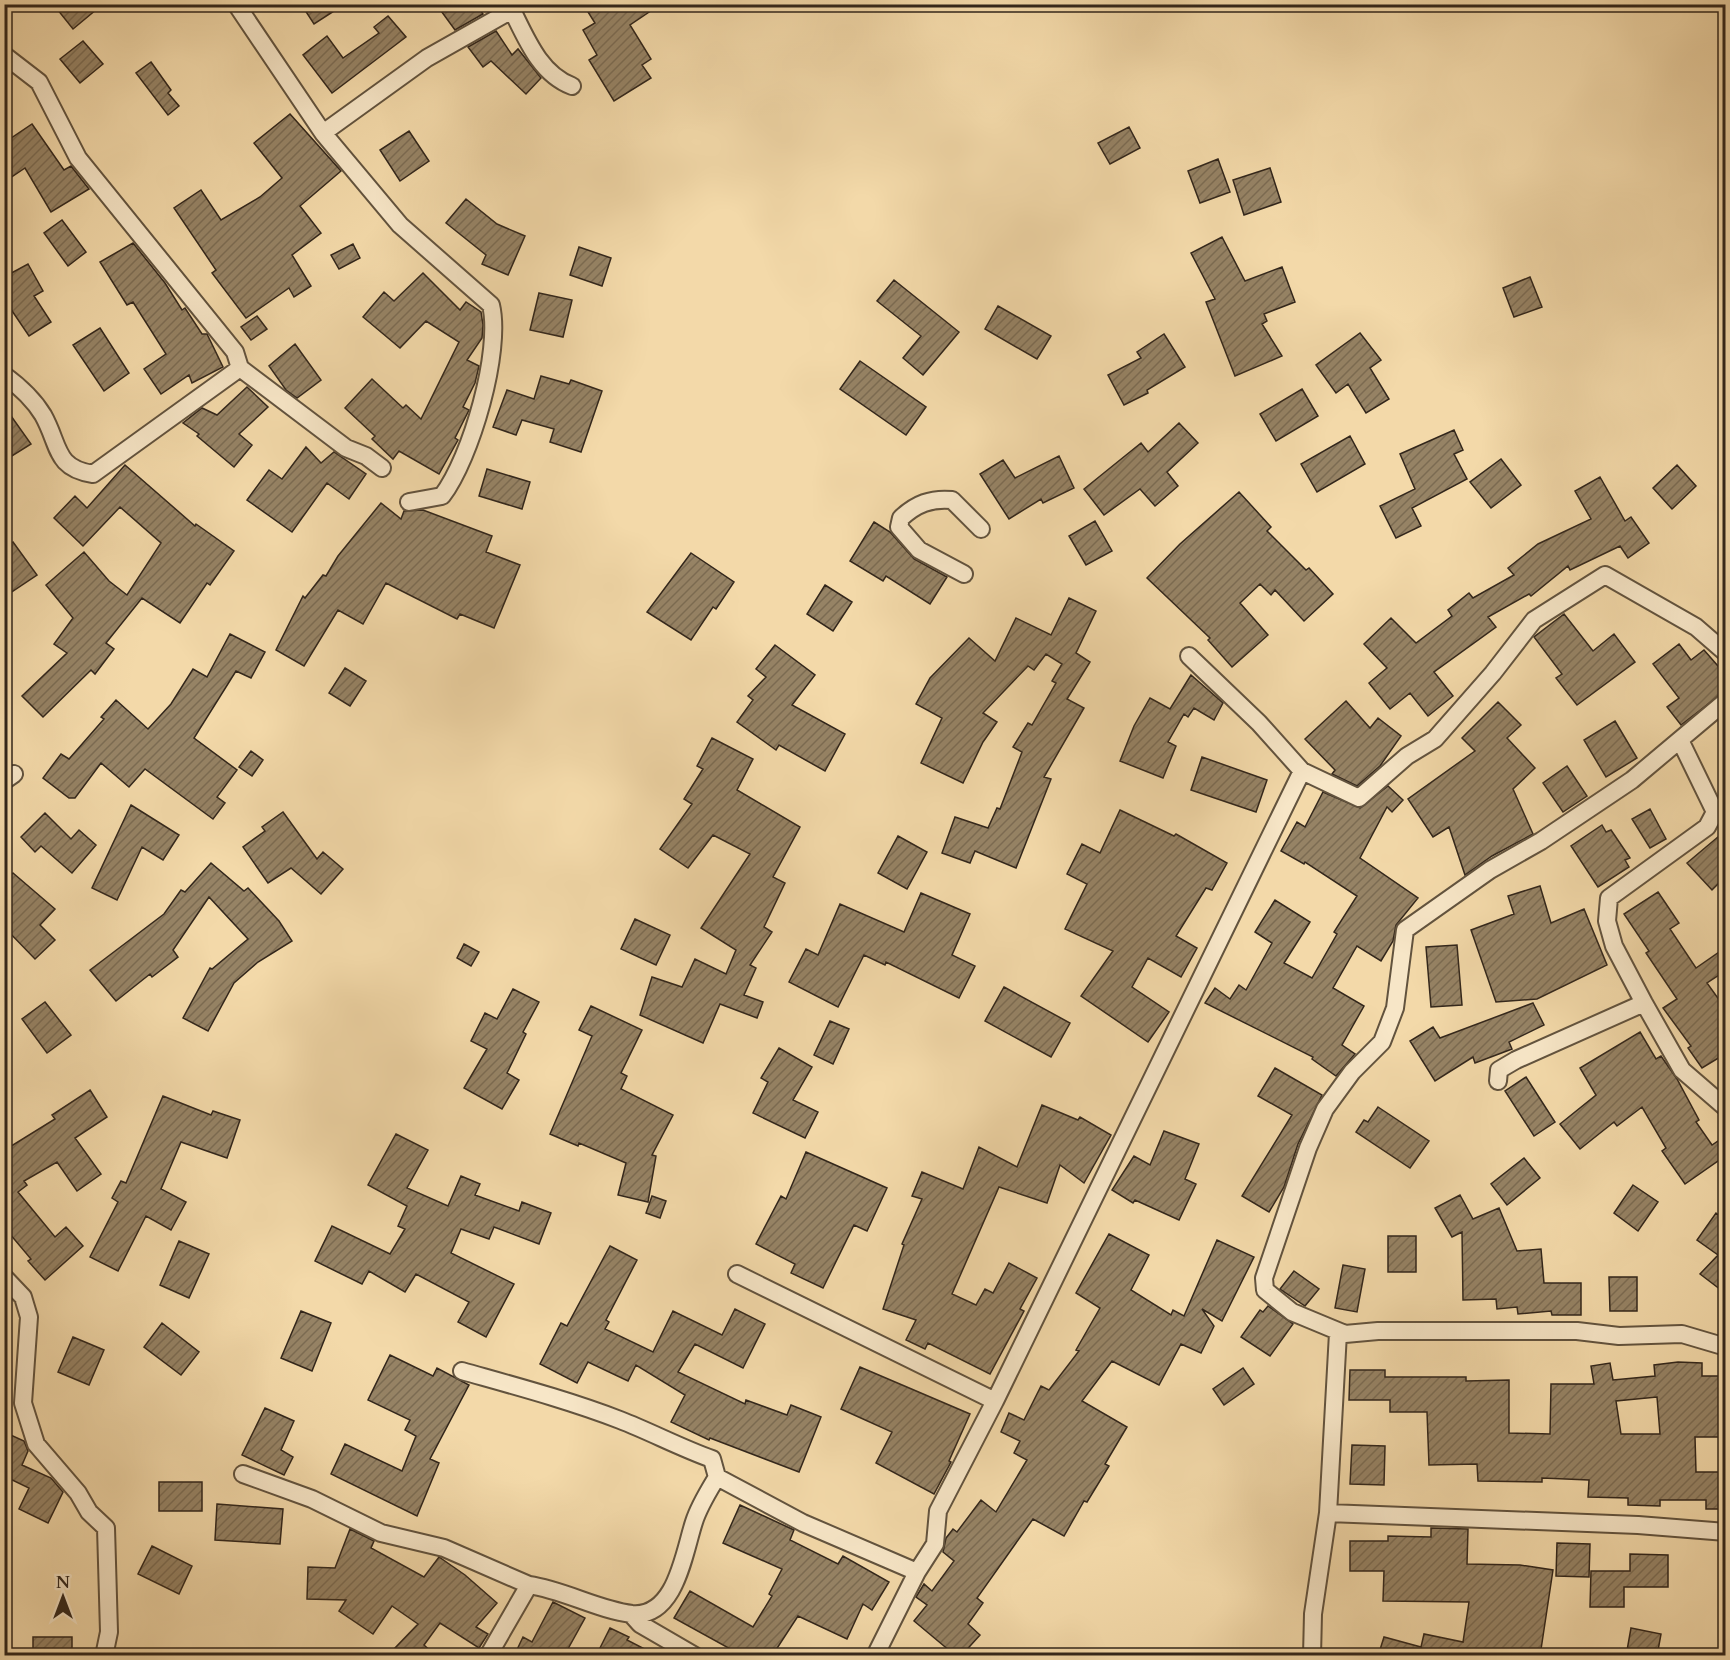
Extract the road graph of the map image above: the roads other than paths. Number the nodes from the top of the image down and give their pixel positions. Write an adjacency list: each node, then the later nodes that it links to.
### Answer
1 (236, 4): 5 (street)
2 (510, 7): 4 (street); 5 (street)
3 (4, 55): 6 (street)
4 (572, 86)
5 (323, 134): 9 (street)
6 (240, 368): 7 (street); 8 (street)
7 (4, 375)
8 (382, 468)
9 (409, 502)
10 (981, 529): 11 (street)
11 (964, 574)
12 (1725, 653): 16 (street)
13 (1189, 656): 16 (street)
14 (1725, 701): 15 (street)
15 (1680, 740): 17 (street); 22 (street)
16 (1302, 771): 25 (street)
17 (1644, 1003): 18 (street); 19 (street)
18 (1498, 1081)
19 (1725, 1108)
20 (736, 1274): 25 (street)
21 (4, 1277): 33 (street)
22 (1338, 1333): 23 (street); 28 (street)
23 (1725, 1347)
24 (462, 1371): 27 (street)
25 (995, 1401): 30 (street)
26 (243, 1474): 31 (street)
27 (717, 1477): 30 (street); 32 (street)
28 (1328, 1513): 29 (street); 37 (street)
29 (1725, 1532)
30 (917, 1572): 36 (street)
31 (529, 1585): 32 (street); 34 (street)
32 (631, 1614): 35 (street)
33 (104, 1656)
34 (488, 1656)
35 (694, 1656)
36 (875, 1656)
37 (1312, 1656)

